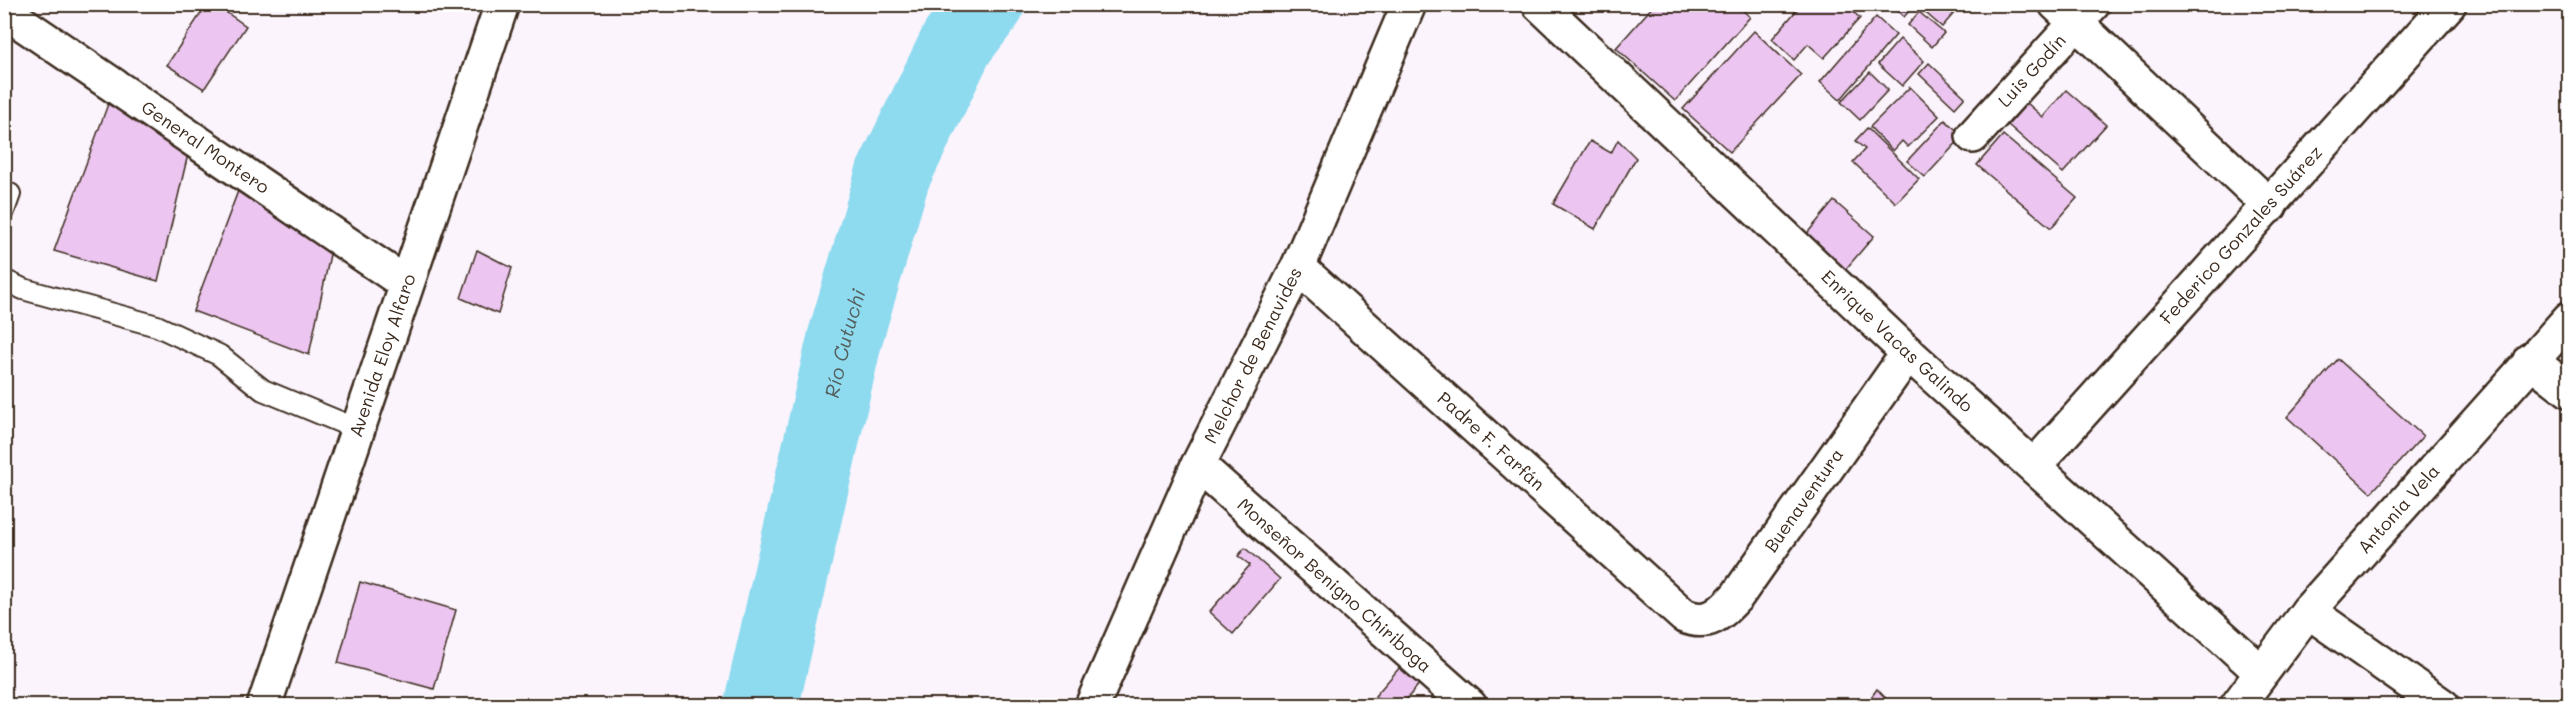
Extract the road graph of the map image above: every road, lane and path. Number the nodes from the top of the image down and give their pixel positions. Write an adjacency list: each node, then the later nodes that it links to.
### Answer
1 (502, 4): 11 (street, Avenida Eloy Alfaro)
2 (1409, 4): 9 (street, Melchor de Benavides)
3 (1539, 4): 13 (street, Enrique Vacas Galindo)
4 (2449, 4): 8 (street, Federico Gonzales Suárez)
5 (4, 11): 11 (street, General Montero)
6 (2075, 11): 7 (street, Luis Godín); 8 (street)
7 (1973, 136)
8 (2270, 206): 18 (street, Federico Gonzales Suárez)
9 (1298, 267): 17 (street, Melchor de Benavides); 20 (street, Padre F. Farfán)
10 (4, 280): 16 (lane)
11 (405, 283): 16 (street, Avenida Eloy Alfaro)
12 (2570, 318): 14 (street, Antonia Vela)
13 (1908, 352): 18 (street, Enrique Vacas Galindo); 20 (street, Buenaventura)
14 (2530, 360): 15 (street); 19 (street, Antonia Vela)
15 (2570, 391)
16 (357, 429): 22 (street, Avenida Eloy Alfaro)
17 (1198, 465): 23 (street, Melchor de Benavides); 24 (street, Monseñor Benigno Chiriboga)
18 (2035, 465): 21 (street, Enrique Vacas Galindo)
19 (2308, 611): 21 (street, Antonia Vela); 26 (street)
20 (1684, 616)
21 (2261, 672): 25 (street, Antonia Vela)
22 (264, 705)
23 (1092, 705)
24 (1470, 705)
25 (2237, 705)
26 (2443, 705)

